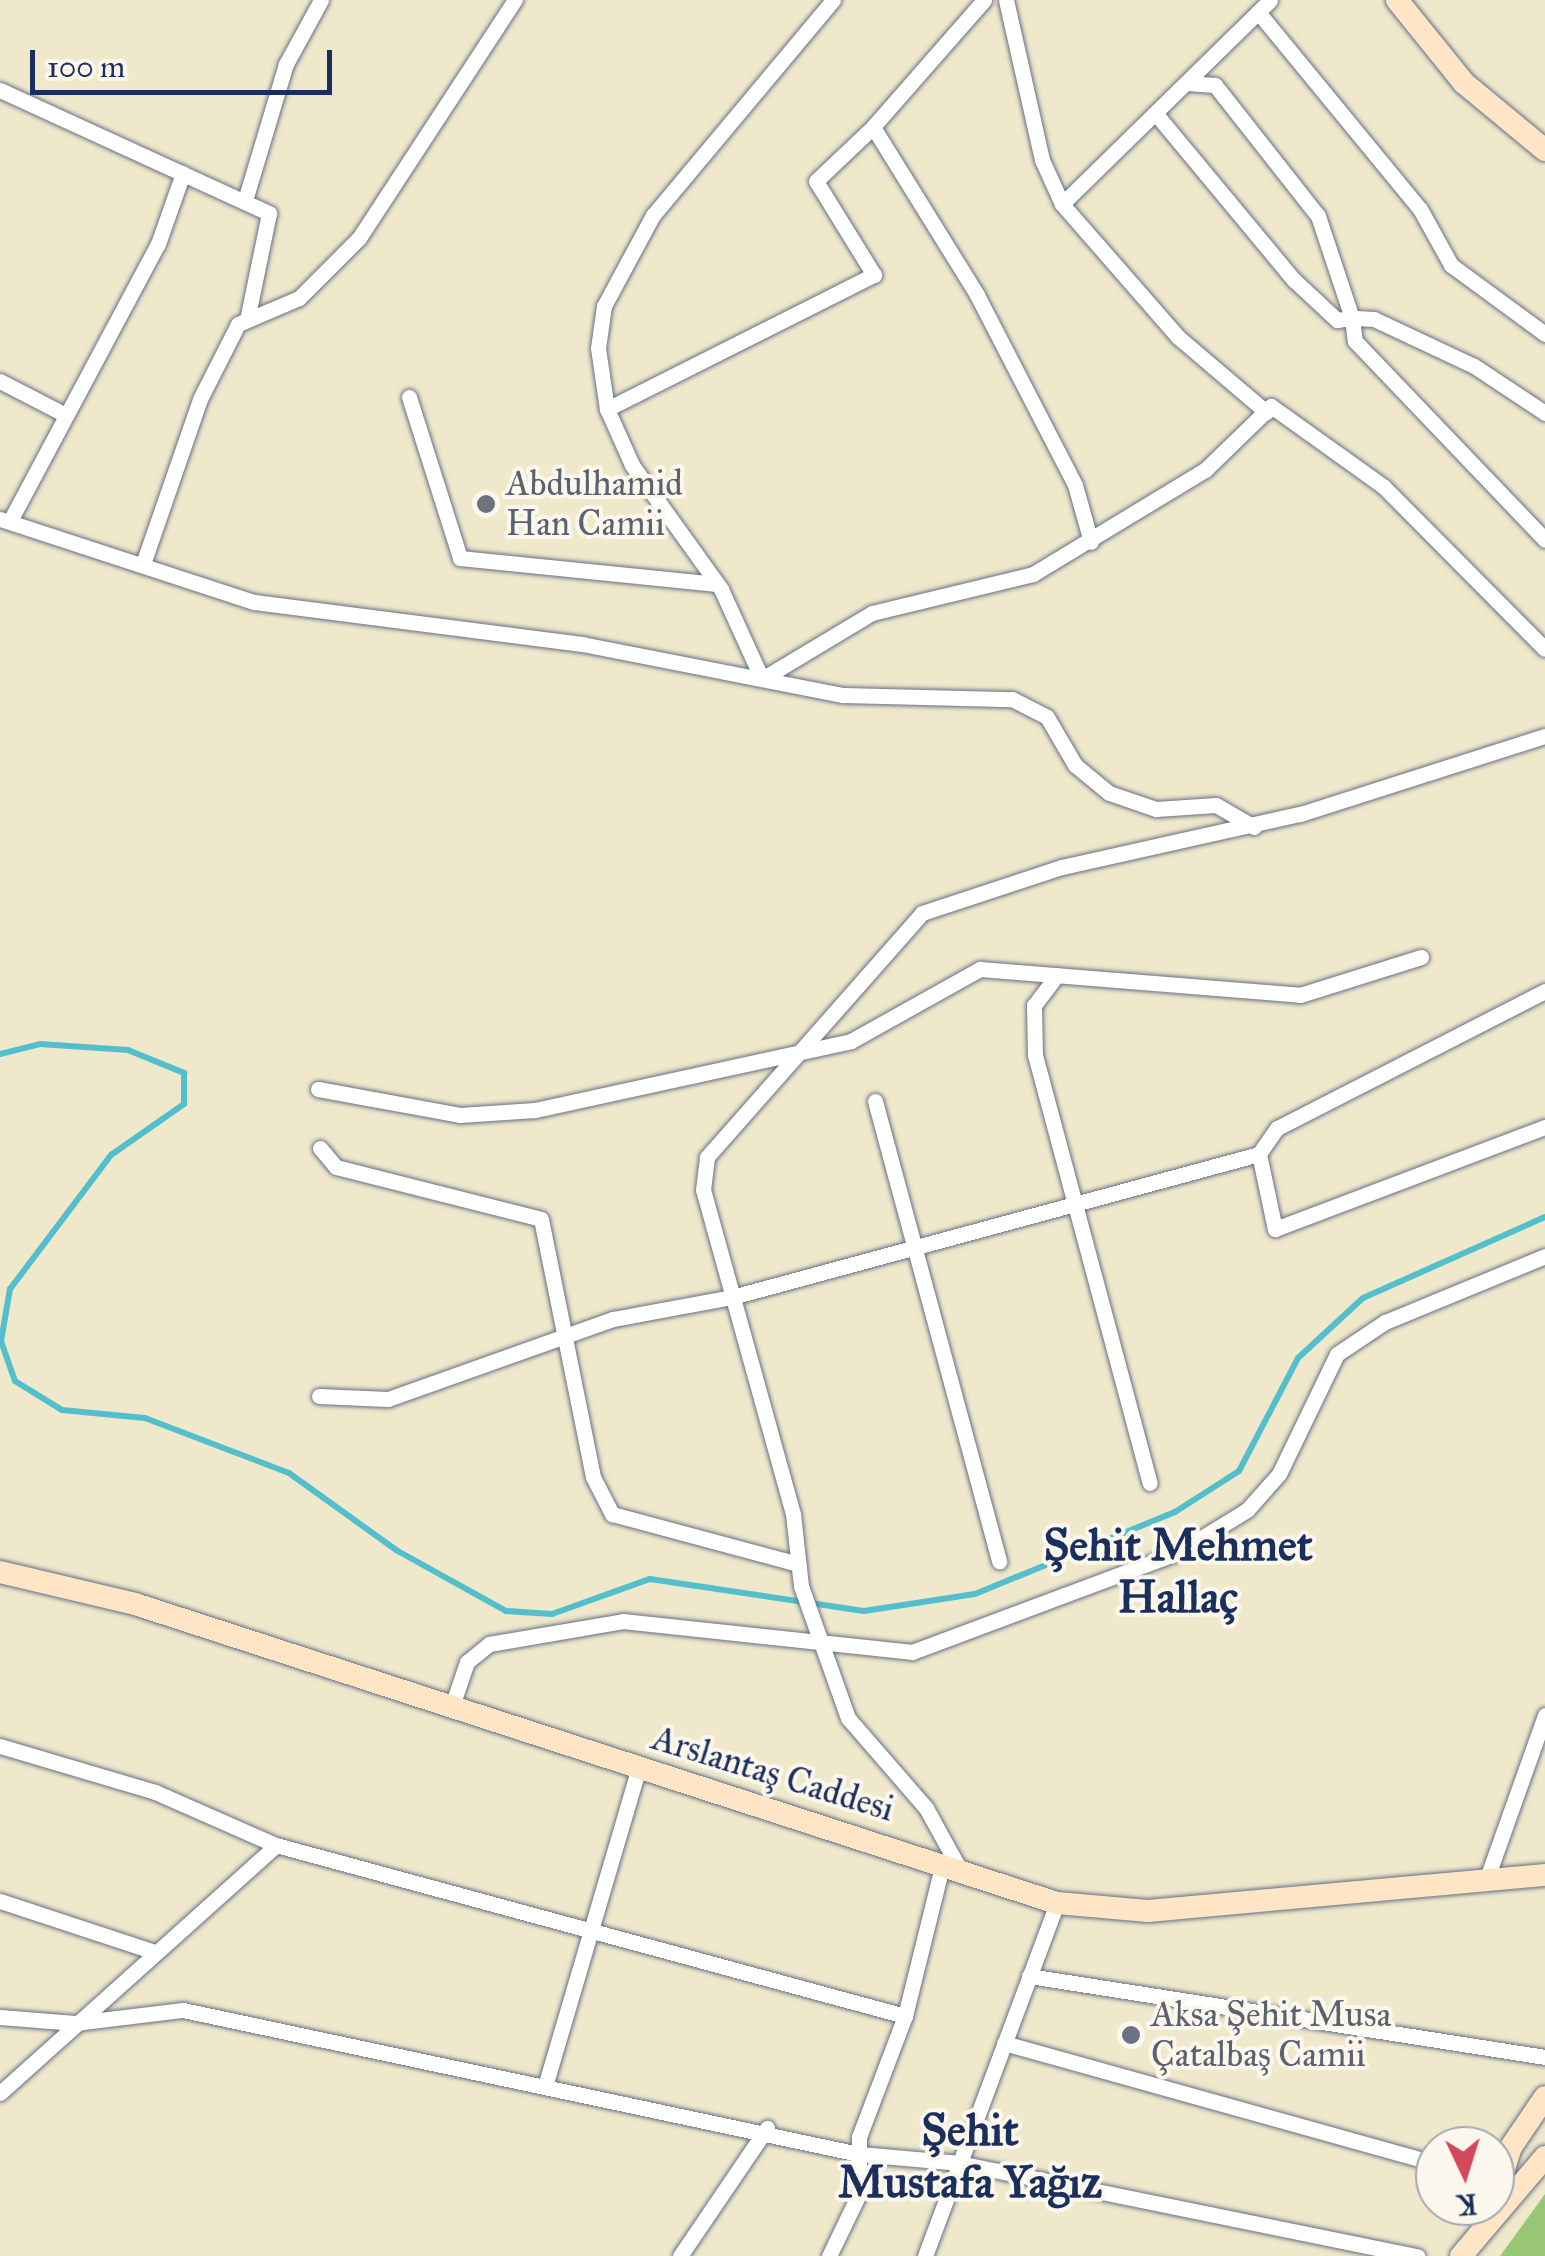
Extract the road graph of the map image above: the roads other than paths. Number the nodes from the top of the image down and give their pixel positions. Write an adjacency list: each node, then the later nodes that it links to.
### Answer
1 (321, 0): 14 (street)
2 (515, 0): 17 (street)
3 (834, 0): 21 (street)
4 (984, 0): 11 (street)
5 (1006, 0): 15 (street)
6 (1397, 0): 12 (main road)
7 (1264, 6): 8 (street); 18 (street)
8 (1187, 83): 10 (street); 16 (street)
9 (0, 90): 13 (street)
10 (1156, 114): 15 (street); 16 (street)
11 (873, 127): 21 (street); 27 (street)
12 (1545, 150)
13 (183, 173): 14 (street); 22 (street)
14 (246, 198): 17 (street)
15 (1062, 204): 23 (street)
16 (1352, 318): 24 (street); 26 (street)
17 (248, 320): 28 (street)
18 (1545, 334)
19 (0, 381): 22 (street)
20 (409, 397): 29 (street)
21 (607, 408): 29 (street)
22 (62, 412): 25 (street)
23 (1266, 412): 27 (street); 30 (street)
24 (1545, 413)
25 (5, 519): 28 (street)
26 (1545, 540)
27 (1092, 542): 31 (street)
28 (144, 560): 31 (street)
29 (717, 584): 31 (street)
30 (1545, 649)
31 (762, 679): 33 (street)
32 (1545, 736): 33 (street)
33 (1254, 826): 37 (street)
34 (1421, 957): 35 (street)
35 (1057, 974): 37 (street); 43 (street)
36 (1545, 991): 42 (street)
37 (788, 1058): 38 (street); 46 (street)
38 (318, 1089)
39 (875, 1100): 44 (street)
40 (1545, 1127): 42 (street)
41 (320, 1148): 47 (street)
42 (1258, 1154): 43 (street)
43 (1079, 1203): 44 (street); 49 (street)
44 (907, 1243): 46 (street); 50 (street)
45 (1545, 1256): 53 (street)
46 (732, 1297): 47 (street); 51 (street)
47 (564, 1337): 48 (street); 51 (street)
48 (319, 1396)
49 (1150, 1483)
50 (999, 1562)
51 (798, 1564): 53 (street)
52 (0, 1572): 54 (main road, Arslantaş Caddesi)
53 (820, 1637): 54 (street); 59 (street)
54 (450, 1708): 57 (main road, Arslantaş Caddesi)
55 (1545, 1715): 61 (street)
56 (0, 1746): 58 (street)
57 (638, 1771): 59 (main road, Arslantaş Caddesi); 64 (street)
58 (276, 1845): 64 (street); 65 (street)
59 (951, 1864): 63 (main road, Arslantaş Caddesi); 67 (street)
60 (1545, 1875): 61 (main road, Arslantaş Caddesi)
61 (1487, 1878): 63 (main road, Arslantaş Caddesi)
62 (0, 1901): 65 (street)
63 (1056, 1903): 66 (street)
64 (588, 1933): 67 (street); 72 (street)
65 (156, 1952): 69 (street)
66 (1029, 1976): 70 (street); 71 (street)
67 (905, 2016): 76 (street)
68 (0, 2017): 69 (street)
69 (75, 2023): 72 (street); 73 (street)
70 (1004, 2043): 79 (street); 80 (street)
71 (1545, 2057)
72 (546, 2083): 75 (street)
73 (0, 2093)
74 (1545, 2097): 77 (main road)
75 (767, 2128): 76 (street); 83 (street)
76 (859, 2154): 80 (street); 84 (street)
77 (1515, 2155)
78 (1545, 2157): 81 (main road)
79 (1415, 2158)
80 (959, 2162): 85 (street); 86 (street)
81 (1515, 2180)
82 (1478, 2226): 87 (main road)
83 (680, 2256)
84 (829, 2256)
85 (925, 2256)
86 (1418, 2256)
87 (1461, 2256)

